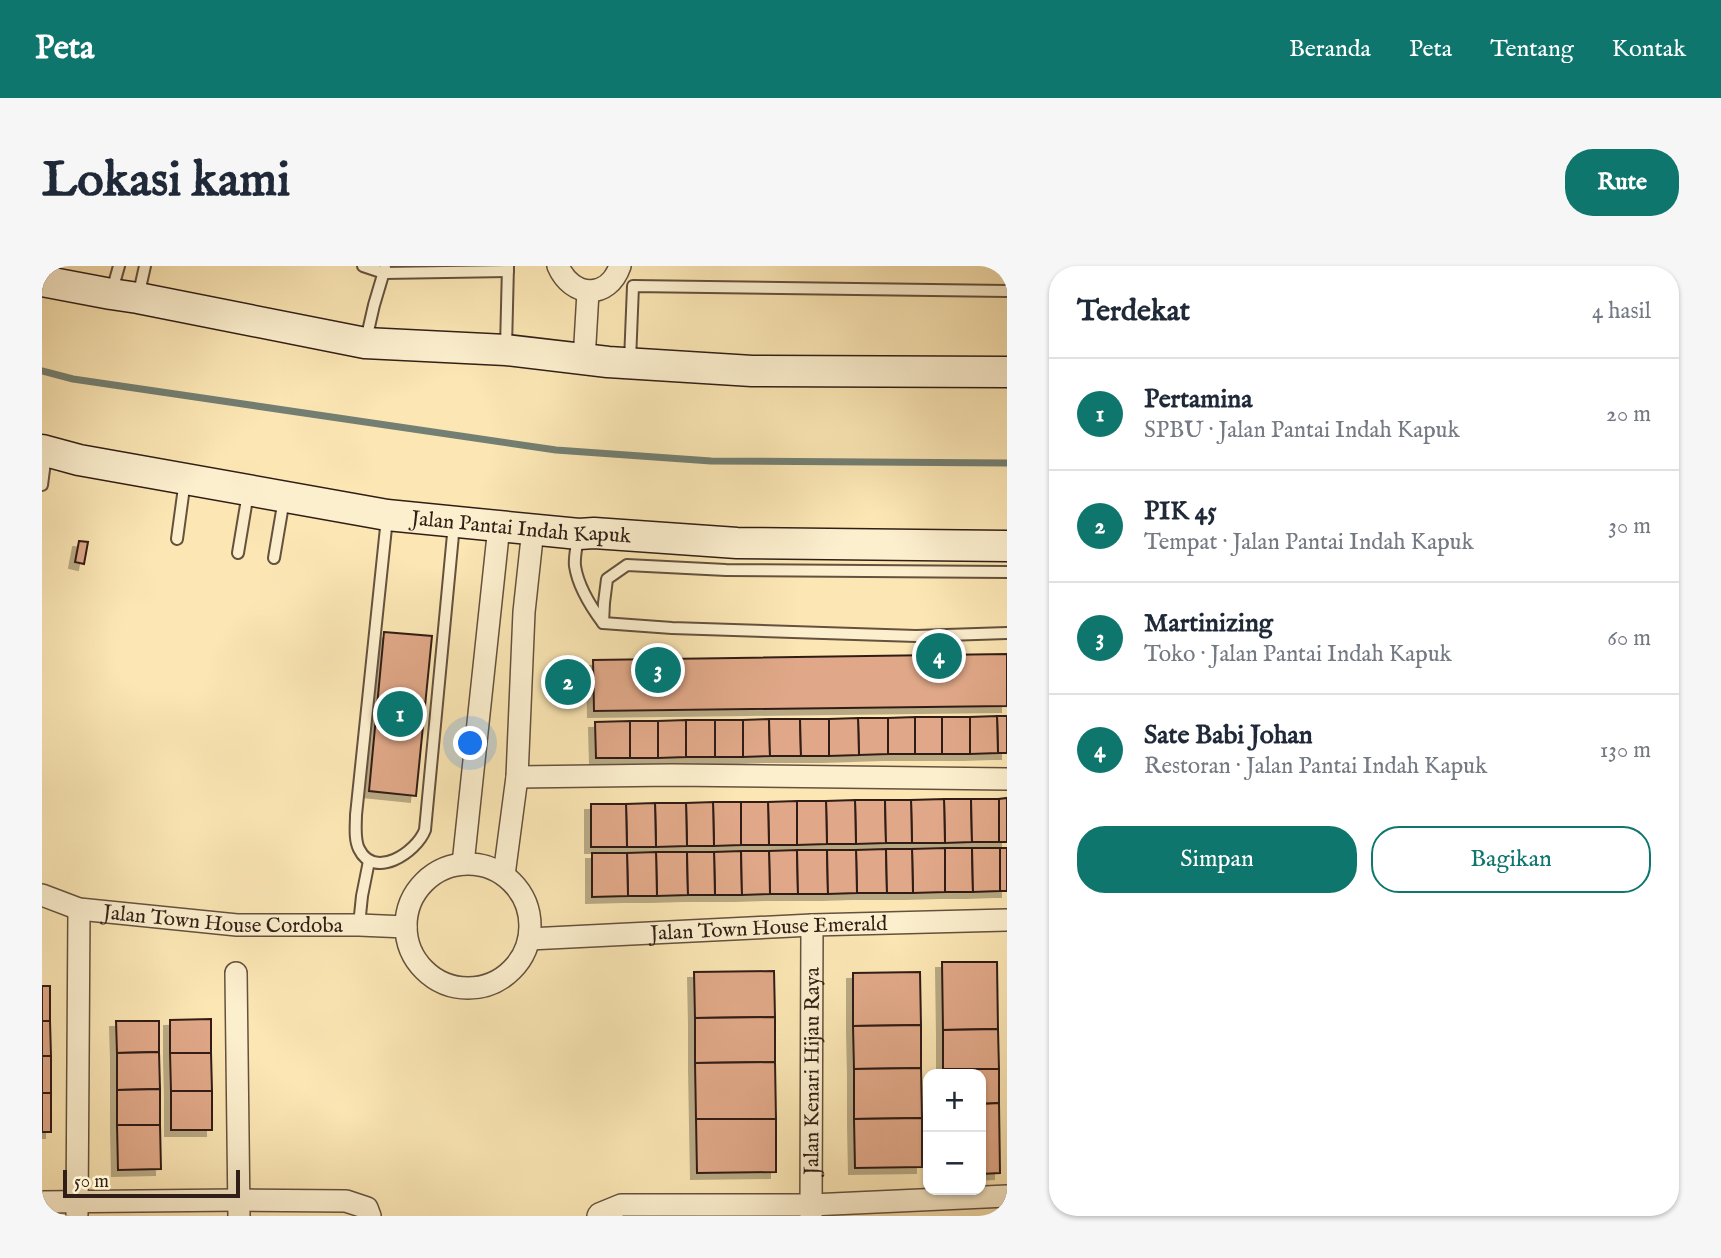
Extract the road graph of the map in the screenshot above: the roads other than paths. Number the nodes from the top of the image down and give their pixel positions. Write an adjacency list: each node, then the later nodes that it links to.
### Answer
1 (119, 266): 11 (lane)
2 (145, 266): 11 (lane)
3 (363, 266): 7 (lane)
4 (558, 266): 10 (street)
5 (620, 266): 10 (street)
6 (508, 268): 7 (lane); 13 (lane)
7 (385, 269): 12 (lane)
8 (42, 281): 11 (main road)
9 (1007, 291): 15 (lane)
10 (588, 292): 14 (street)
11 (124, 296): 12 (main road)
12 (366, 343): 13 (main road)
13 (506, 350): 14 (main road)
14 (584, 360): 15 (main road)
15 (630, 363): 16 (main road)
16 (1007, 372)
17 (44, 451): 18 (main road, Jalan Pantai Indah Kapuk); 19 (lane)
18 (185, 480): 20 (main road, Jalan Pantai Indah Kapuk); 27 (lane)
19 (42, 485)
20 (248, 491): 21 (main road, Jalan Pantai Indah Kapuk); 29 (lane)
21 (284, 497): 22 (main road, Jalan Pantai Indah Kapuk); 30 (lane)
22 (387, 515): 23 (main road, Jalan Pantai Indah Kapuk); 36 (lane)
23 (454, 521): 24 (main road, Jalan Pantai Indah Kapuk); 36 (lane)
24 (499, 526): 25 (main road, Jalan Pantai Indah Kapuk); 37 (street)
25 (533, 529): 26 (main road, Jalan Pantai Indah Kapuk); 34 (street)
26 (579, 534): 28 (main road, Jalan Pantai Indah Kapuk); 32 (lane)
27 (177, 539)
28 (1007, 546)
29 (238, 553)
30 (274, 558)
31 (1007, 572): 32 (lane)
32 (603, 623): 33 (lane)
33 (1007, 633)
34 (517, 777): 35 (street); 38 (street)
35 (1007, 779)
36 (369, 861): 42 (lane)
37 (463, 864): 38 (street); 44 (street)
38 (504, 875): 45 (street)
39 (42, 895): 40 (street, Jalan Town House Cordoba)
40 (79, 909): 42 (street, Jalan Town House Cordoba); 50 (street)
41 (1007, 920): 43 (street, Jalan Town House Emerald)
42 (359, 925): 44 (street, Jalan Town House Cordoba)
43 (812, 925): 45 (street, Jalan Town House Emerald); 51 (street, Jalan Kenari Hijau Raya)
44 (406, 927): 45 (street)
45 (529, 939)
46 (236, 972): 49 (street)
47 (1007, 1196): 51 (street)
48 (42, 1202): 50 (street)
49 (239, 1208): 50 (street); 52 (street)
50 (77, 1209)
51 (811, 1211): 53 (street)
52 (370, 1216)
53 (598, 1216)

